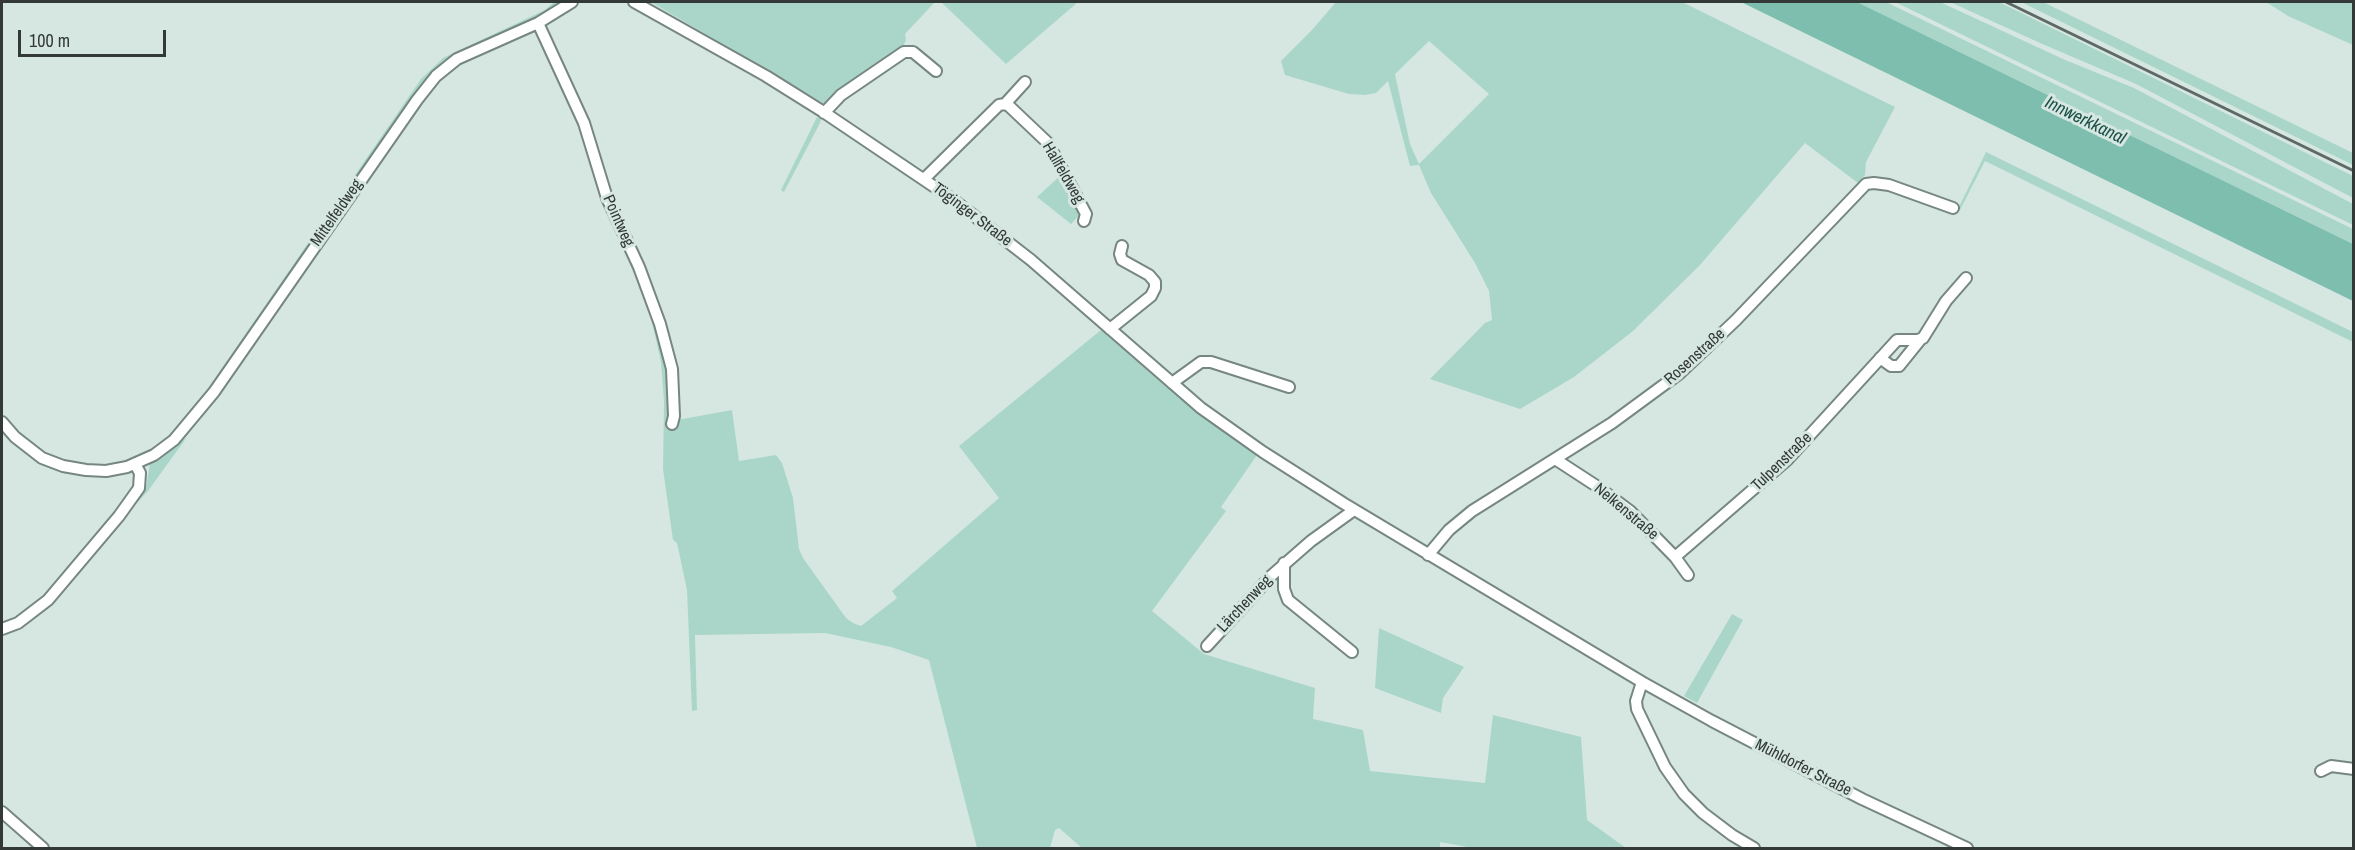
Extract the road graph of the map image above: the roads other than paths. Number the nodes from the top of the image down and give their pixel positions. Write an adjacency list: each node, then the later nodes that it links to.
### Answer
1 (572, 2): 3 (street, Mittelfeldweg)
2 (634, 2): 7 (street, Töginger Straße)
3 (538, 24): 19 (street, Pointweg); 21 (street, Mittelfeldweg)
4 (936, 71): 7 (street)
5 (1025, 82): 6 (street)
6 (1005, 104): 8 (street); 10 (street, Hallfeldweg)
7 (824, 112): 8 (street, Töginger Straße)
8 (924, 179): 13 (street, Töginger Straße)
9 (1953, 208): 20 (street, Rosenstraße)
10 (1084, 222)
11 (1122, 246): 13 (street)
12 (1966, 278): 14 (street)
13 (1110, 329): 16 (street, Töginger Straße)
14 (1920, 340): 15 (street, Tulpenstraße); 15 (street)
15 (1880, 358): 25 (street, Tulpenstraße)
16 (1172, 383): 17 (street); 22 (street, Töginger Straße)
17 (1289, 387)
18 (2, 422): 21 (street, Mittelfeldweg)
19 (672, 424)
20 (1555, 459): 24 (street, Rosenstraße); 25 (street, Nelkenstraße)
21 (135, 464): 28 (street)
22 (1337, 499): 23 (street, Mühldorfer Straße)
23 (1354, 510): 24 (street, Mühldorfer Straße); 26 (street, Lärchenweg)
24 (1428, 555): 31 (street, Mühldorfer Straße)
25 (1675, 557): 27 (street, Nelkenstraße)
26 (1284, 563): 29 (street, Lärchenweg); 30 (street, Lärchenweg)
27 (1688, 575)
28 (2, 628)
29 (1207, 646)
30 (1352, 652)
31 (1642, 682): 36 (street); 37 (street, Mühldorfer Straße)
32 (2354, 769): 33 (street)
33 (2321, 771)
34 (2, 812): 35 (street)
35 (43, 849)
36 (1755, 849)
37 (1967, 849)

